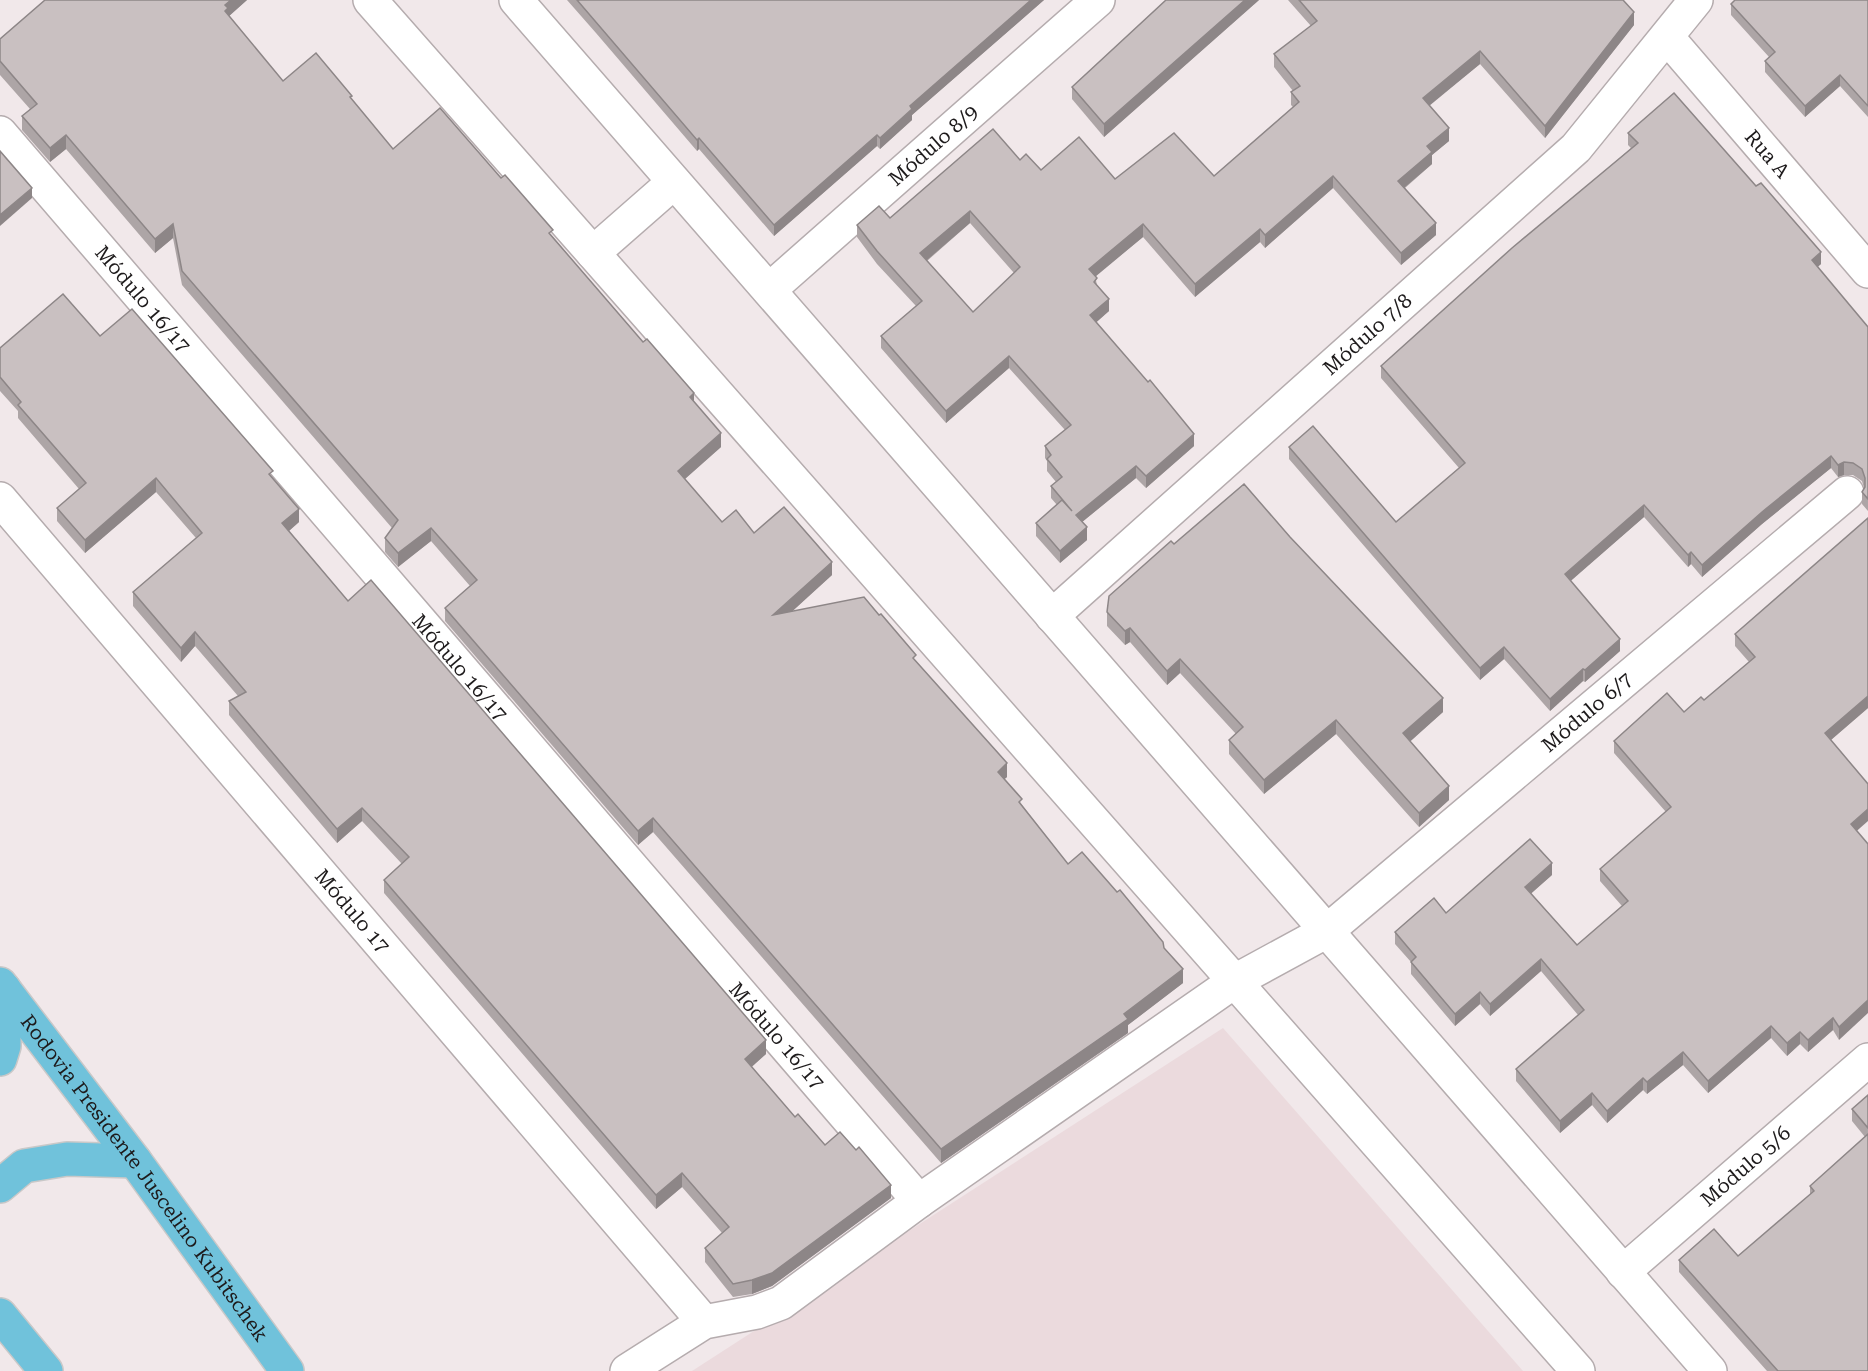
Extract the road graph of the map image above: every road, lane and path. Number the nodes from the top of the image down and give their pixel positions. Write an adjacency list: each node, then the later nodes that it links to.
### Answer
1 (370, 0): 8 (street)
2 (516, 0): 7 (street)
3 (1098, 0): 10 (street, Módulo 8/9)
4 (1696, 0): 5 (street, Módulo 7/8)
5 (1667, 37): 9 (street, Rua A); 13 (street, Módulo 7/8)
6 (0, 133): 21 (street, Módulo 16/17)
7 (674, 182): 8 (street); 10 (street)
8 (593, 253): 15 (street)
9 (1868, 271)
10 (769, 290): 13 (street)
11 (1847, 493): 14 (street, Módulo 6/7)
12 (0, 499): 24 (street, Módulo 17)
13 (1052, 616): 14 (street)
14 (1327, 931): 15 (street, Módulo 6/7); 22 (street)
15 (1235, 981): 21 (street, Módulo 6/7); 28 (street)
16 (2, 987): 17 (highway); 19 (highway, Rodovia Presidente Juscelino Kubitschek)
17 (0, 1059)
18 (1868, 1060): 22 (street, Módulo 5/6)
19 (135, 1161): 20 (highway); 26 (highway, Rodovia Presidente Juscelino Kubitschek)
20 (0, 1186)
21 (919, 1201): 24 (street, Módulo 6/7)
22 (1623, 1272): 29 (street)
23 (0, 1315): 25 (highway)
24 (704, 1322): 27 (street)
25 (46, 1371)
26 (287, 1371)
27 (627, 1371)
28 (1578, 1371)
29 (1710, 1371)

